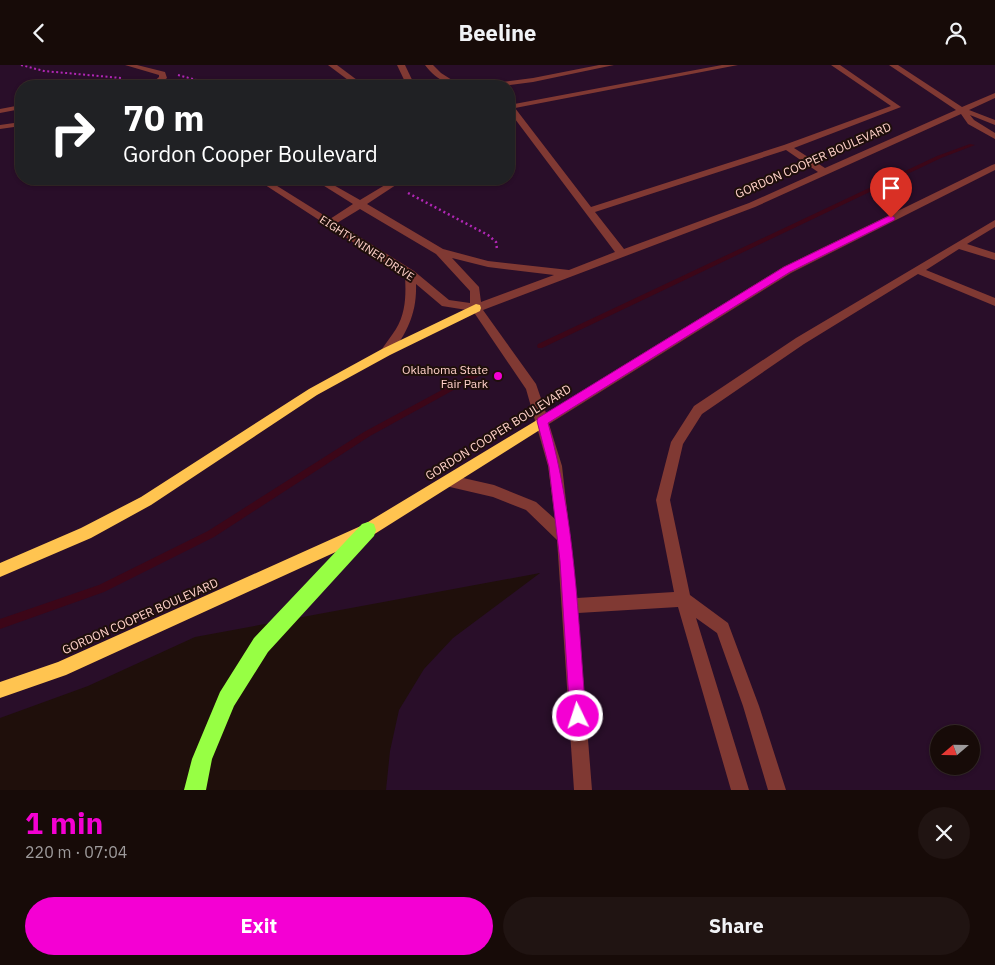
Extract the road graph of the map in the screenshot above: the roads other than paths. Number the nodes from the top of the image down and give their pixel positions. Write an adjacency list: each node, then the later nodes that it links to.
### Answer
1 (129, 65): 9 (street)
2 (332, 65): 10 (street)
3 (401, 65): 11 (street)
4 (429, 65): 12 (street)
5 (610, 65): 13 (street)
6 (734, 65): 15 (street)
7 (836, 65): 24 (street)
8 (893, 65): 17 (street)
9 (158, 80)
10 (353, 80)
11 (408, 80)
12 (446, 80)
13 (515, 83)
14 (995, 95): 17 (street, GORDON COOPER BOULEVARD)
15 (515, 106)
16 (15, 108): 18 (street)
17 (962, 110): 20 (street); 23 (street); 26 (street, GORDON COOPER BOULEVARD)
18 (0, 111)
19 (515, 114): 31 (street)
20 (995, 123)
21 (15, 125): 22 (street)
22 (0, 127)
23 (995, 137)
24 (787, 147): 26 (street); 31 (street)
25 (995, 167): 44 (street, GORDON COOPER BOULEVARD)
26 (825, 172): 36 (street, GORDON COOPER BOULEVARD)
27 (270, 185): 32 (street, EIGHTY NINER DRIVE)
28 (327, 185): 30 (street)
29 (392, 185): 30 (street)
30 (360, 204): 32 (street); 35 (street)
31 (590, 211): 36 (street)
32 (330, 223): 40 (street, EIGHTY NINER DRIVE)
33 (995, 223): 34 (street)
34 (958, 245): 37 (street); 38 (street)
35 (440, 252): 39 (street); 42 (street)
36 (622, 254): 39 (street, GORDON COOPER BOULEVARD)
37 (995, 257)
38 (917, 270): 41 (street); 49 (street)
39 (571, 273): 42 (street, GORDON COOPER BOULEVARD)
40 (410, 274): 42 (street, EIGHTY NINER DRIVE); 43 (street)
41 (995, 302)
42 (476, 308): 43 (main road, GORDON COOPER BOULEVARD); 44 (street)
43 (386, 352): 48 (main road, GORDON COOPER BOULEVARD)
44 (542, 421): 45 (main road, GORDON COOPER BOULEVARD); 47 (street)
45 (450, 481): 46 (main road, GORDON COOPER BOULEVARD); 47 (street)
46 (368, 530): 51 (main road, GORDON COOPER BOULEVARD); 52 (highway)
47 (563, 536): 50 (street)
48 (0, 570)
49 (683, 599): 50 (street); 54 (street); 55 (street)
50 (570, 606): 53 (street)
51 (0, 689)
52 (195, 790)
53 (584, 790)
54 (740, 790)
55 (777, 790)

